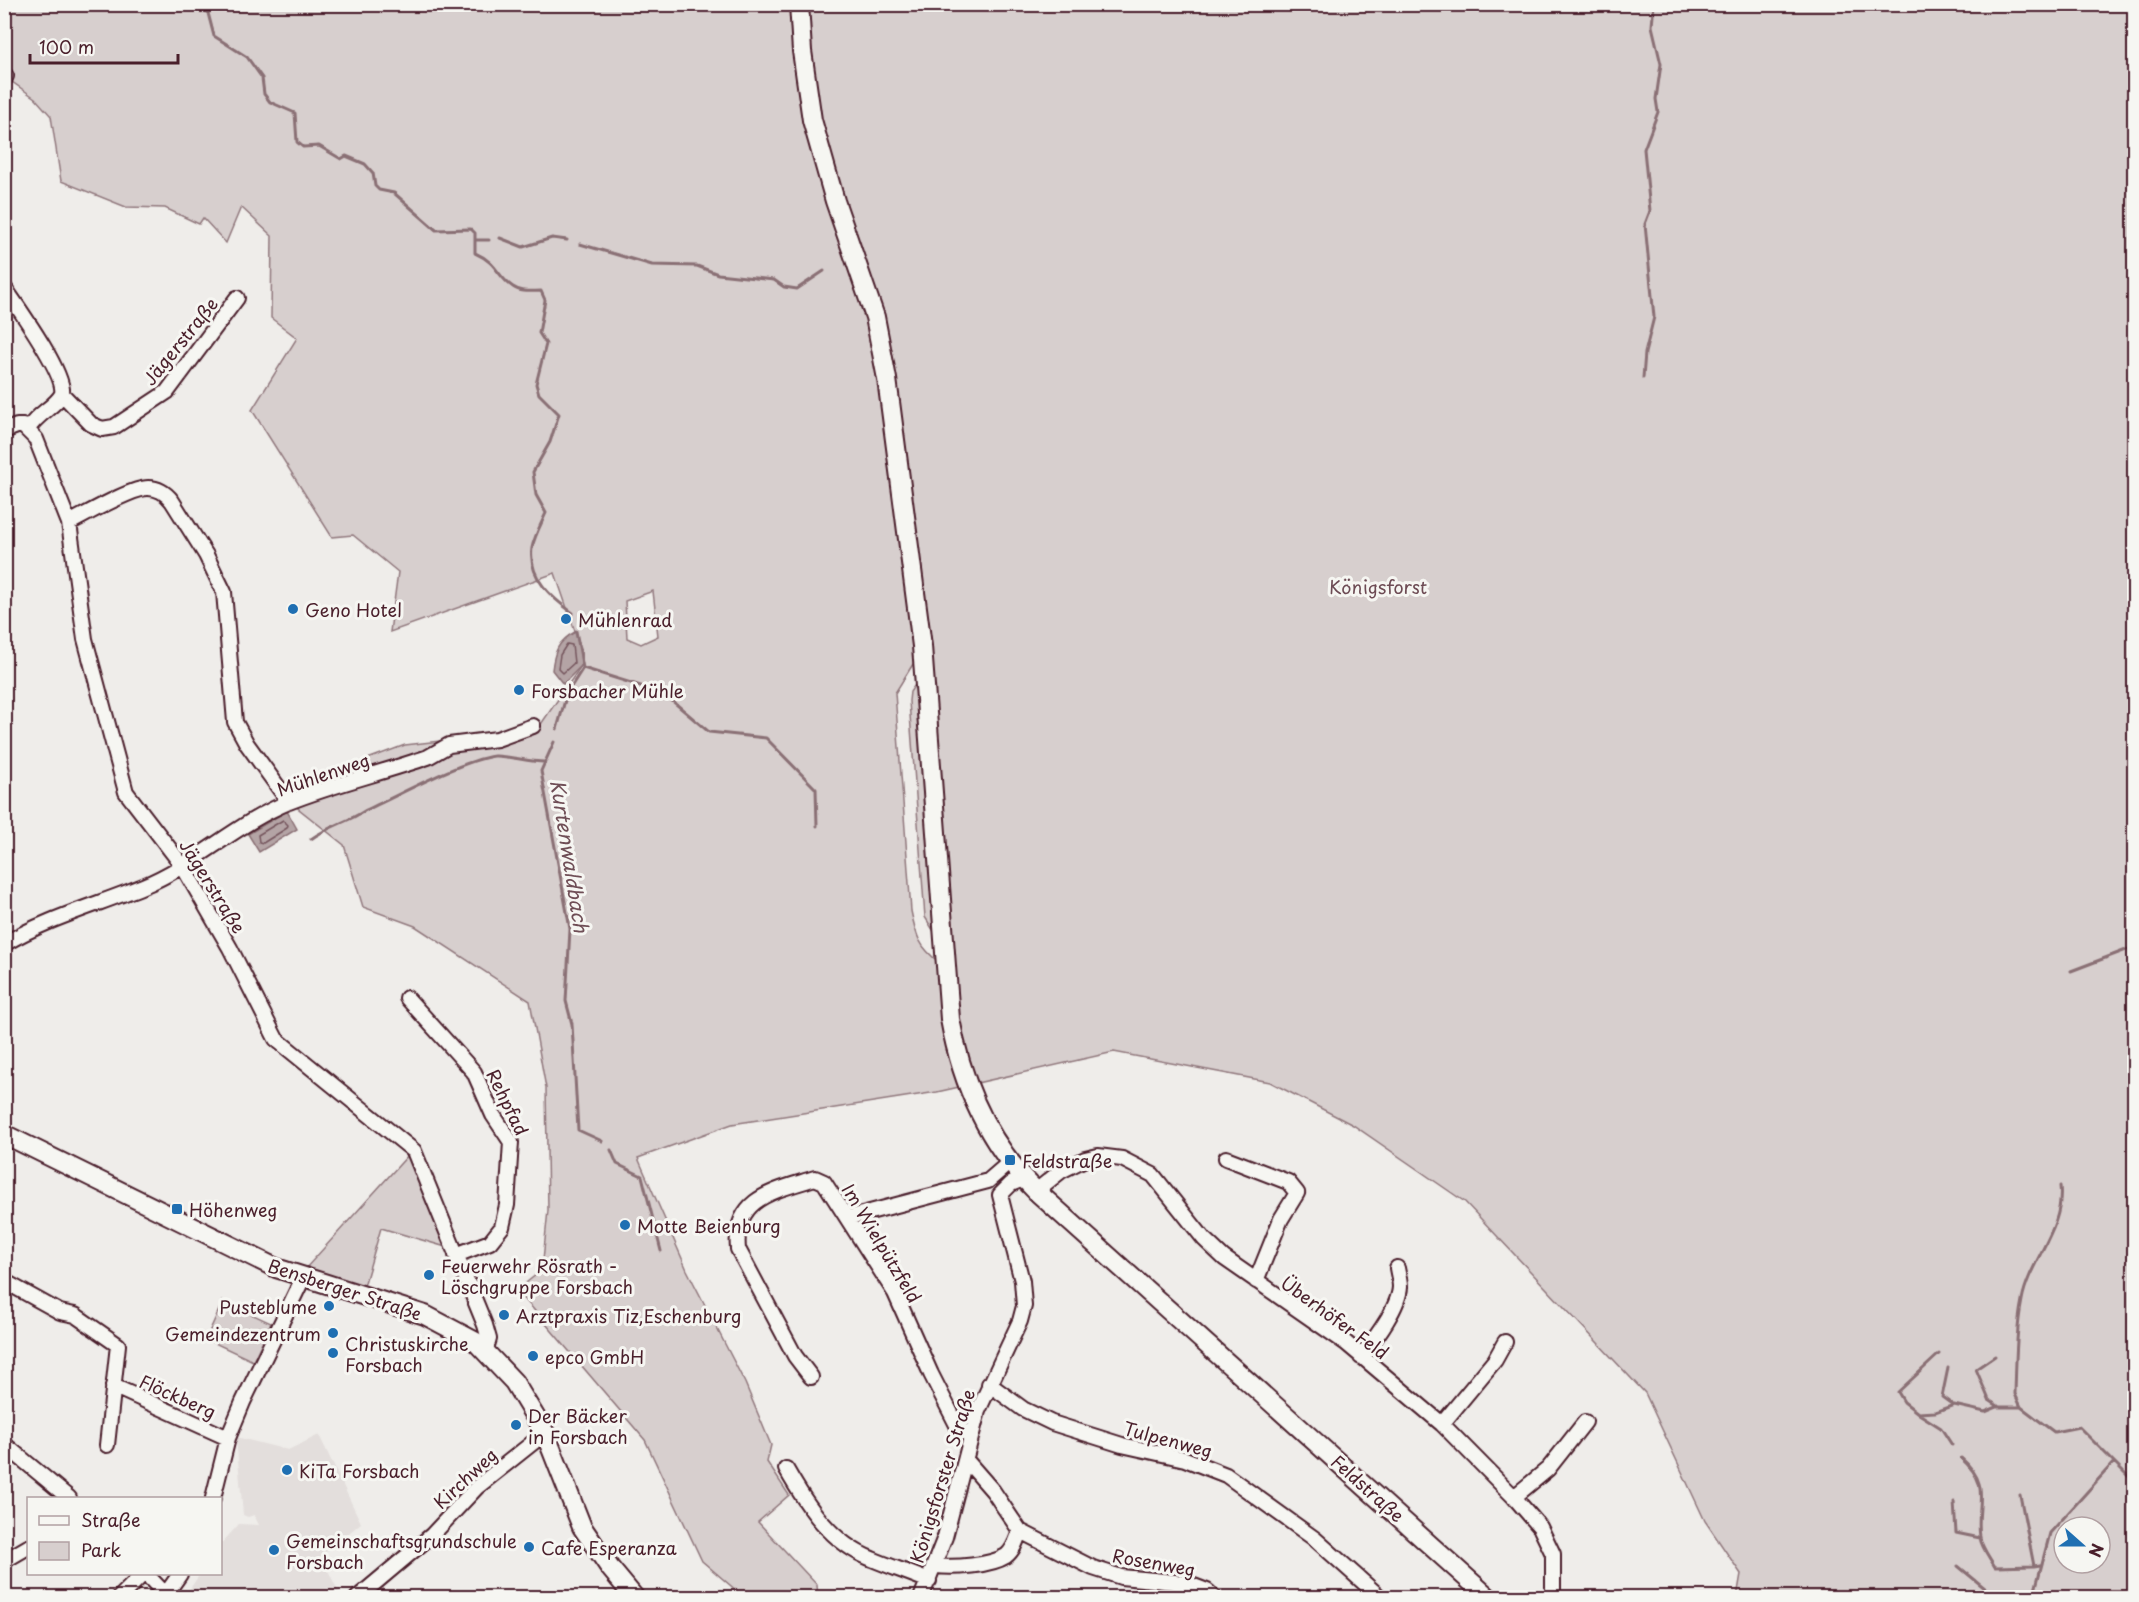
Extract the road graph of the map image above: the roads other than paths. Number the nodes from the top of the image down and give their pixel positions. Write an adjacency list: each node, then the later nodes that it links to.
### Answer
1 (799, 4): 15 (main road, Feldstraße)
2 (4, 288): 4 (street, Jägerstraße)
3 (237, 298): 4 (street, Jägerstraße)
4 (62, 394): 5 (street)
5 (28, 429): 6 (street); 7 (street, Jägerstraße)
6 (4, 431)
7 (69, 523): 9 (street); 10 (street, Jägerstraße)
8 (533, 726): 9 (street, Mühlenweg)
9 (289, 802): 10 (street, Mühlenweg)
10 (182, 865): 11 (street, Mühlenweg); 20 (street, Jägerstraße)
11 (4, 944)
12 (407, 998): 20 (street, Rehpfad)
13 (4, 1134): 22 (main road, Bensberger Straße)
14 (1226, 1158): 24 (street)
15 (1010, 1162): 16 (street); 17 (main road, Feldstraße)
16 (988, 1181): 18 (street, Königsforster Straße); 19 (street)
17 (1030, 1185): 18 (street); 24 (street, Überhöfer Feld); 58 (main road, Feldstraße)
18 (1000, 1195): 29 (street, Königsforster Straße)
19 (847, 1218): 28 (street, Im Wielpützfeld); 34 (street, Im Wielpützfeld)
20 (456, 1255): 26 (street, Jägerstraße)
21 (1396, 1268): 27 (street)
22 (303, 1278): 26 (main road, Bensberger Straße); 35 (street)
23 (4, 1281): 30 (street, Flöckberg)
24 (1256, 1281): 27 (street, Überhöfer Feld)
25 (1505, 1342): 32 (street)
26 (486, 1350): 33 (main road, Bensberger Straße)
27 (1360, 1357): 32 (street, Überhöfer Feld)
28 (811, 1377)
29 (989, 1384): 34 (street, Königsforster Straße); 57 (street, Tulpenweg)
30 (113, 1386): 35 (street, Flöckberg); 37 (street, Flöckberg)
31 (1585, 1422): 42 (street)
32 (1442, 1424): 42 (street, Überhöfer Feld)
33 (545, 1433): 53 (street, Kirchweg); 54 (main road, Bensberger Straße)
34 (971, 1437): 38 (street, Königsforster Straße)
35 (228, 1438): 41 (street)
36 (4, 1444): 40 (street)
37 (107, 1445)
38 (966, 1460): 43 (street, Rosenweg); 46 (street, Königsforster Straße)
39 (786, 1469): 50 (street)
40 (68, 1497)
41 (213, 1497)
42 (1514, 1497): 59 (street, Überhöfer Feld)
43 (1020, 1531): 46 (street); 56 (street, Rosenweg)
44 (27, 1548): 45 (street)
45 (4, 1561)
46 (936, 1566): 50 (street, Königsforster Straße)
47 (144, 1575): 52 (street)
48 (146, 1575): 51 (street)
49 (179, 1575): 51 (street)
50 (929, 1581): 55 (street, Königsforster Straße)
51 (167, 1596)
52 (119, 1598)
53 (357, 1598)
54 (635, 1598)
55 (921, 1598)
56 (1215, 1598)
57 (1382, 1598)
58 (1489, 1598)
59 (1553, 1598)

